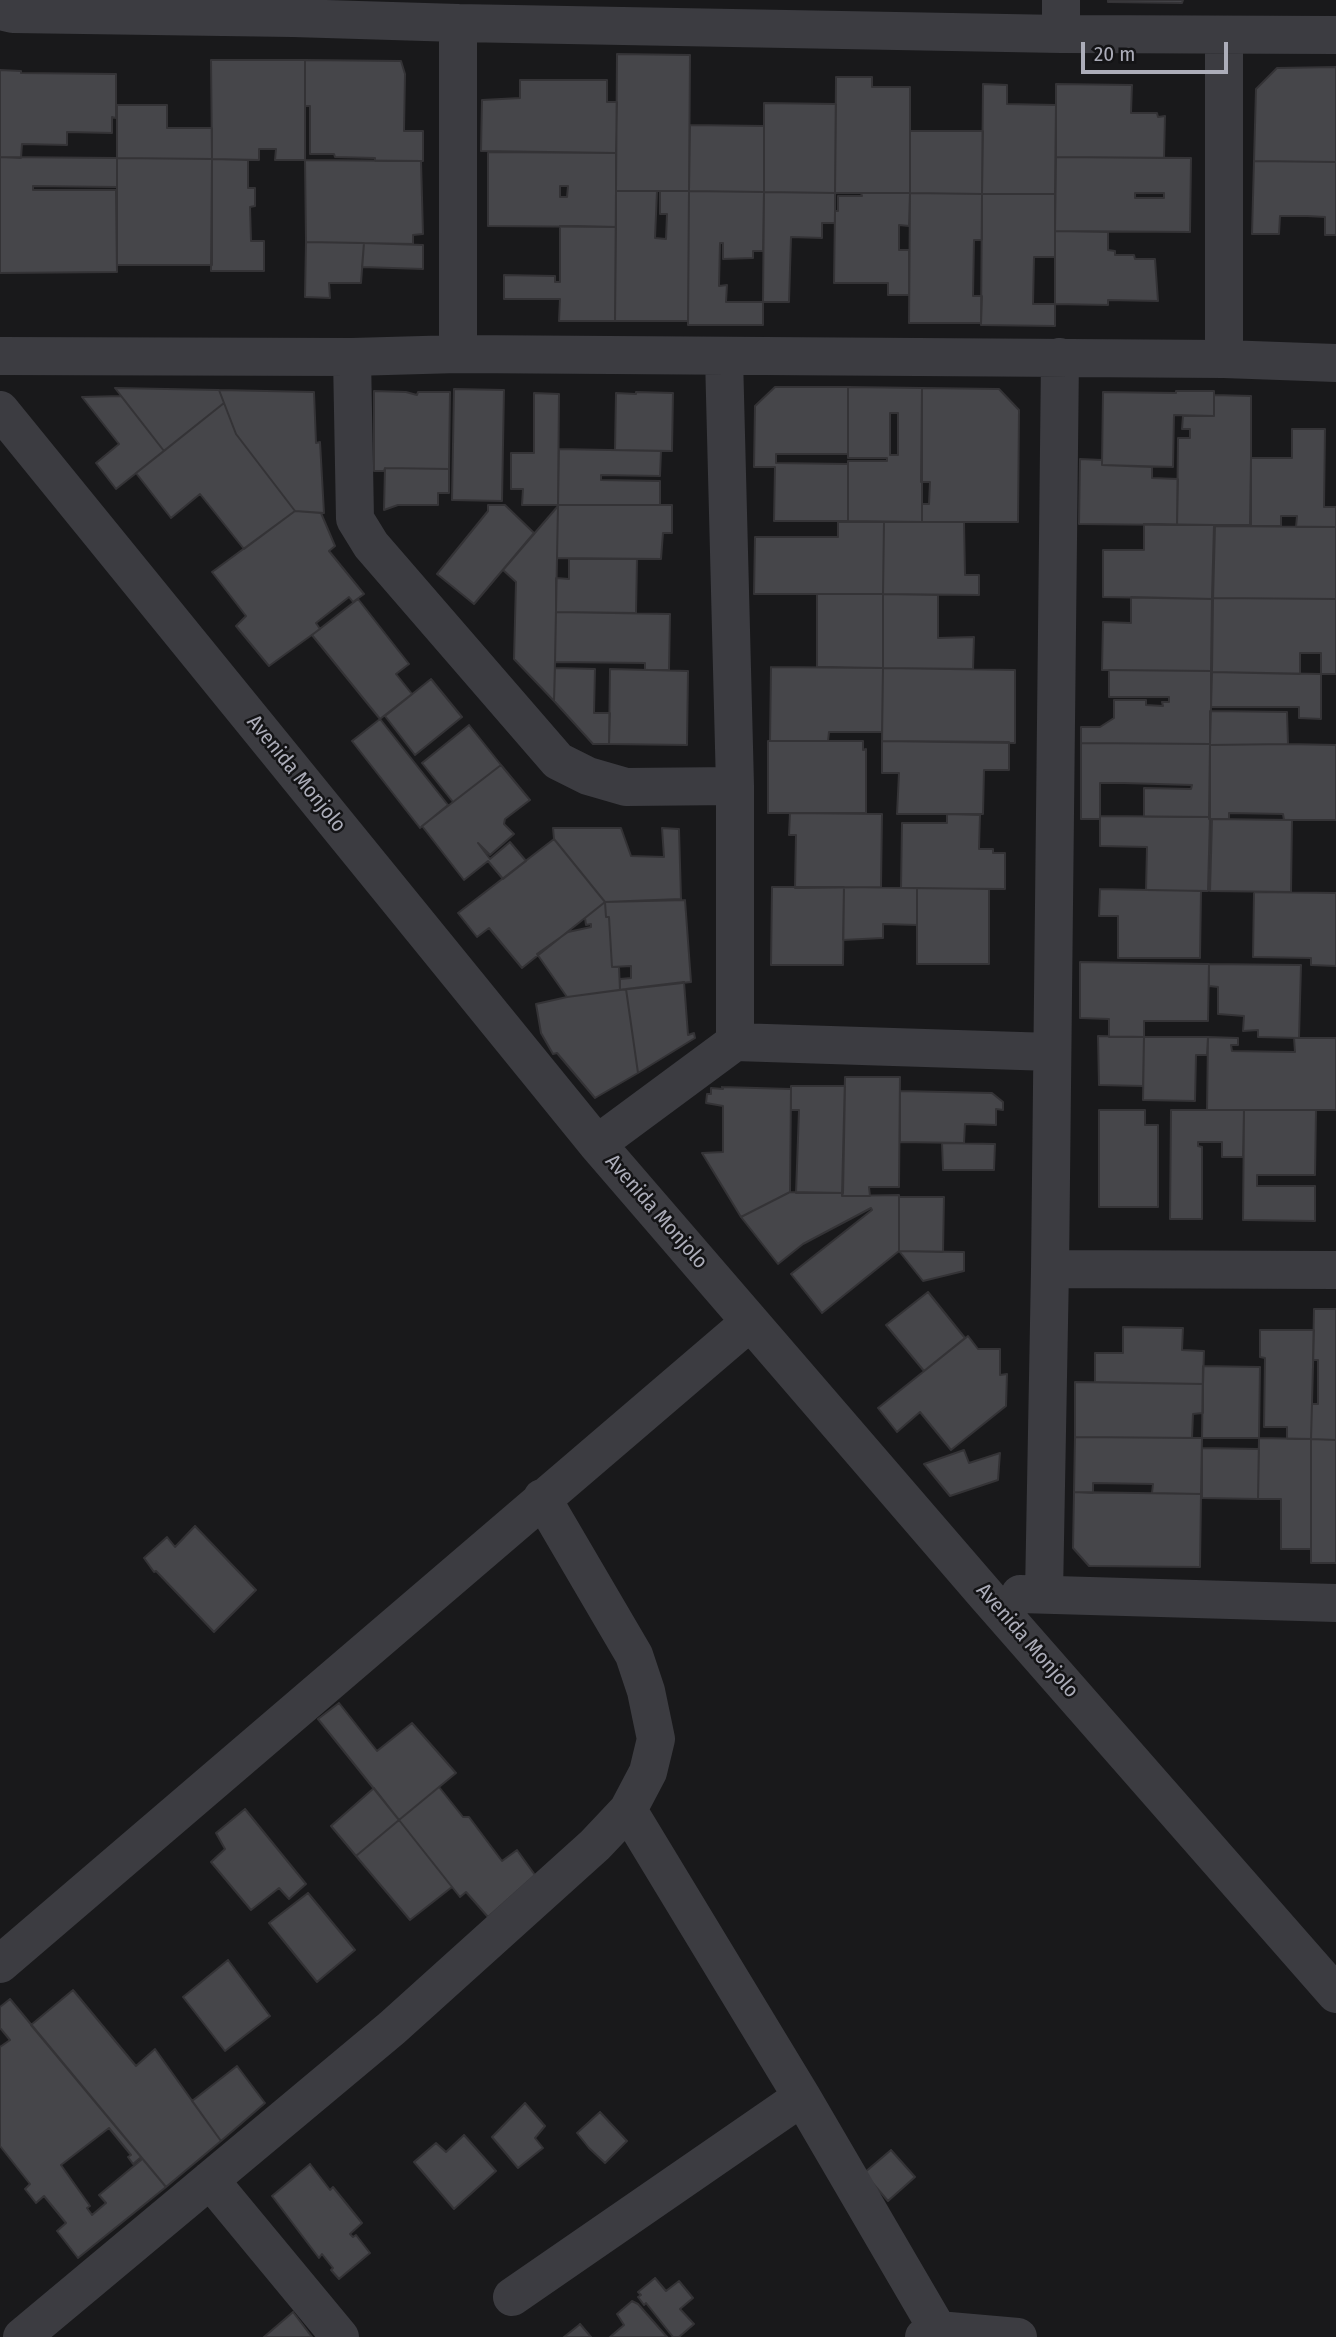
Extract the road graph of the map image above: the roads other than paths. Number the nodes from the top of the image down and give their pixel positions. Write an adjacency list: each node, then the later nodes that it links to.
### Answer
1 (293, 9): 2 (street); 4 (street)
2 (0, 11)
3 (1061, 17): 4 (street); 5 (street)
4 (458, 23): 7 (street)
5 (1224, 35): 6 (street); 12 (street)
6 (1336, 35)
7 (458, 354): 9 (street); 10 (street)
8 (0, 356): 9 (street)
9 (352, 357): 15 (street)
10 (724, 357): 11 (street); 15 (street)
11 (1060, 357): 12 (street); 17 (street)
12 (1224, 359): 13 (street)
13 (1336, 363)
14 (0, 412): 18 (street, Avenida Monjolo)
15 (735, 786): 16 (street)
16 (735, 1042): 17 (street); 18 (street)
17 (1052, 1052): 19 (street)
18 (597, 1144): 21 (street, Avenida Monjolo)
19 (1050, 1269): 20 (street); 23 (street)
20 (1336, 1270)
21 (750, 1322): 22 (street); 24 (street, Avenida Monjolo)
22 (542, 1498): 26 (street); 27 (street)
23 (1044, 1594): 24 (street); 25 (street)
24 (986, 1595): 28 (street, Avenida Monjolo)
25 (1336, 1603)
26 (628, 1810): 29 (street); 30 (street)
27 (0, 1964)
28 (1336, 1994)
29 (802, 2097): 31 (street); 32 (street)
30 (210, 2180): 33 (street); 34 (street)
31 (512, 2297)
32 (931, 2334): 35 (street)
33 (22, 2337)
34 (341, 2337)
35 (1018, 2337)

